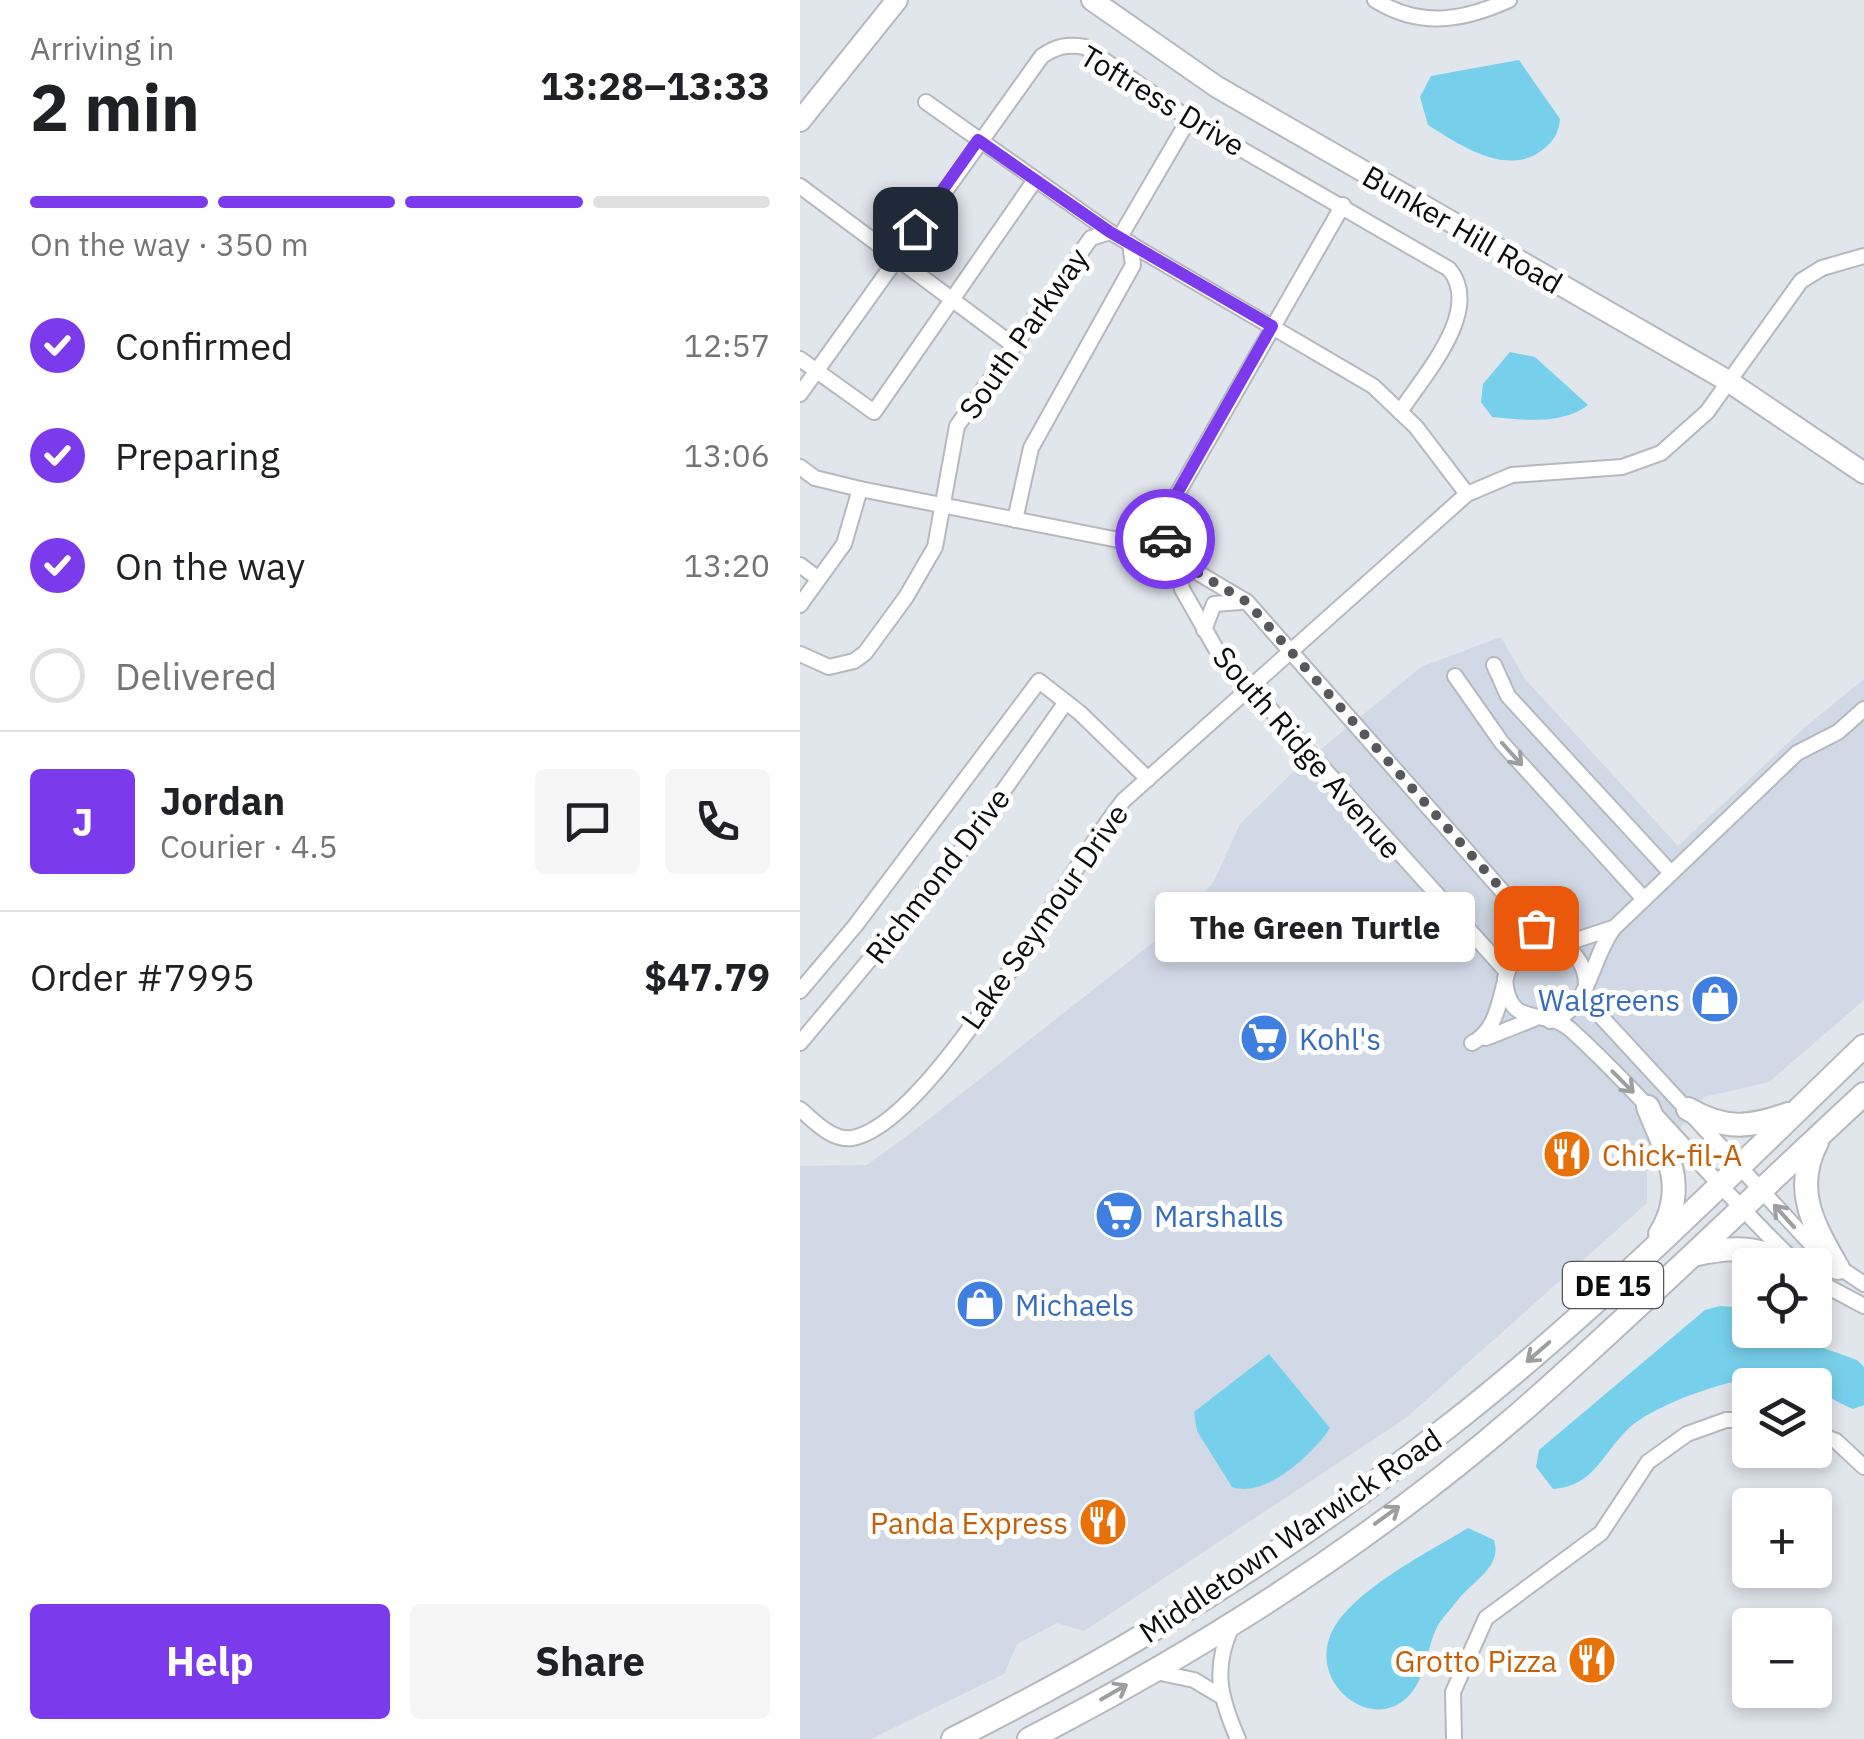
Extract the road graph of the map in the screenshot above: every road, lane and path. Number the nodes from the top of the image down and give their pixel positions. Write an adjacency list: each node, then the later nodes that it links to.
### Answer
1 (897, 0): 7 (main road)
2 (1092, 0): 20 (main road, Bunker Hill Road)
3 (1376, 0): 4 (street)
4 (1509, 0)
5 (926, 102): 8 (street)
6 (1189, 120): 8 (street, Toftress Drive); 11 (street, Toftress Drive); 12 (street)
7 (800, 121)
8 (978, 140): 9 (street); 14 (street, Toftress Drive)
9 (1036, 180): 12 (street); 15 (street)
10 (800, 186): 14 (street)
11 (1343, 204): 16 (street); 22 (street, Toftress Drive)
12 (1120, 237): 16 (street); 17 (street, South Parkway); 28 (street)
13 (1864, 256): 20 (street, Lake Seymour Drive)
14 (894, 259): 15 (street); 19 (street, Toftress Drive)
15 (951, 300): 17 (street); 19 (street)
16 (1272, 326): 22 (street); 29 (street)
17 (1014, 346): 27 (street, South Parkway)
18 (800, 359): 19 (street)
19 (816, 370): 21 (street, Toftress Drive)
20 (1728, 382): 24 (main road, Bunker Hill Road); 26 (street, Lake Seymour Drive)
21 (800, 394)
22 (1400, 412): 26 (street)
23 (800, 466): 25 (street, South Ridge Avenue)
24 (1864, 470)
25 (860, 489): 27 (street, South Ridge Avenue); 32 (street)
26 (1467, 494): 37 (street, Lake Seymour Drive)
27 (944, 505): 28 (street, South Ridge Avenue); 36 (street, South Parkway)
28 (1015, 520): 29 (street, South Ridge Avenue)
29 (1163, 552): 30 (street, South Ridge Avenue)
30 (1176, 561): 33 (street, South Ridge Avenue); 35 (street, South Ridge Avenue)
31 (800, 565): 32 (street)
32 (816, 577): 34 (street)
33 (1247, 602): 35 (street); 37 (street, South Ridge Avenue)
34 (800, 605)
35 (1204, 630): 40 (street, South Ridge Avenue)
36 (800, 654)
37 (1292, 654): 40 (street, Lake Seymour Drive); 47 (street, South Ridge Avenue)
38 (1494, 665): 44 (street)
39 (1455, 676): 45 (street, one-way to 45)
40 (1251, 689): 43 (street, Lake Seymour Drive); 48 (street, South Ridge Avenue)
41 (1066, 702): 43 (street); 49 (street, Richmond Drive); 52 (street, Richmond Drive)
42 (1864, 708): 44 (street)
43 (1148, 778): 56 (street, Lake Seymour Drive)
44 (1671, 873): 45 (street)
45 (1644, 899): 46 (street)
46 (1614, 928): 47 (street); 50 (street)
47 (1561, 944): 48 (street); 50 (street, South Ridge Avenue)
48 (1506, 974): 51 (street, South Ridge Avenue); 51 (street)
49 (800, 991)
50 (1584, 991): 51 (street); 57 (street, South Ridge Avenue)
51 (1542, 1020): 55 (street, South Ridge Avenue, one-way to 55)
52 (800, 1042)
53 (1864, 1046): 58 (main road, Middletown Warwick Road / DE 15)
54 (1864, 1094): 59 (main road, Middletown Warwick Road / DE 15)
55 (1648, 1107): 61 (street, South Ridge Avenue); 65 (main road)
56 (800, 1109)
57 (1688, 1110): 58 (main road); 60 (street, South Ridge Avenue)
58 (1796, 1111): 60 (main road, Middletown Warwick Road / DE 15)
59 (1825, 1130): 62 (main road, Middletown Warwick Road / DE 15); 67 (main road)
60 (1739, 1166): 61 (main road, Middletown Warwick Road / DE 15); 62 (street, South Ridge Avenue)
61 (1722, 1182): 62 (street, South Ridge Avenue); 65 (main road, Middletown Warwick Road / DE 15)
62 (1752, 1198): 64 (street); 66 (main road, Middletown Warwick Road / DE 15); 67 (street, one-way to 62)
63 (1743, 1248): 66 (main road)
64 (1784, 1248)
65 (1650, 1250): 77 (main road, Middletown Warwick Road / DE 15, one-way to 77)
66 (1690, 1256): 74 (main road, Middletown Warwick Road / DE 15, one-way to 66)
67 (1838, 1268): 68 (street)
68 (1864, 1284)
69 (1832, 1289): 70 (street)
70 (1864, 1306)
71 (1732, 1420): 80 (street)
72 (1832, 1440): 73 (street)
73 (1864, 1466)
74 (1234, 1620): 75 (main road, Middletown Warwick Road / DE 15); 76 (street)
75 (1150, 1671): 76 (street); 78 (main road, Middletown Warwick Road / DE 15, one-way to 75)
76 (1219, 1694): 79 (street)
77 (953, 1739)
78 (1029, 1739)
79 (1238, 1739)
80 (1454, 1739)

